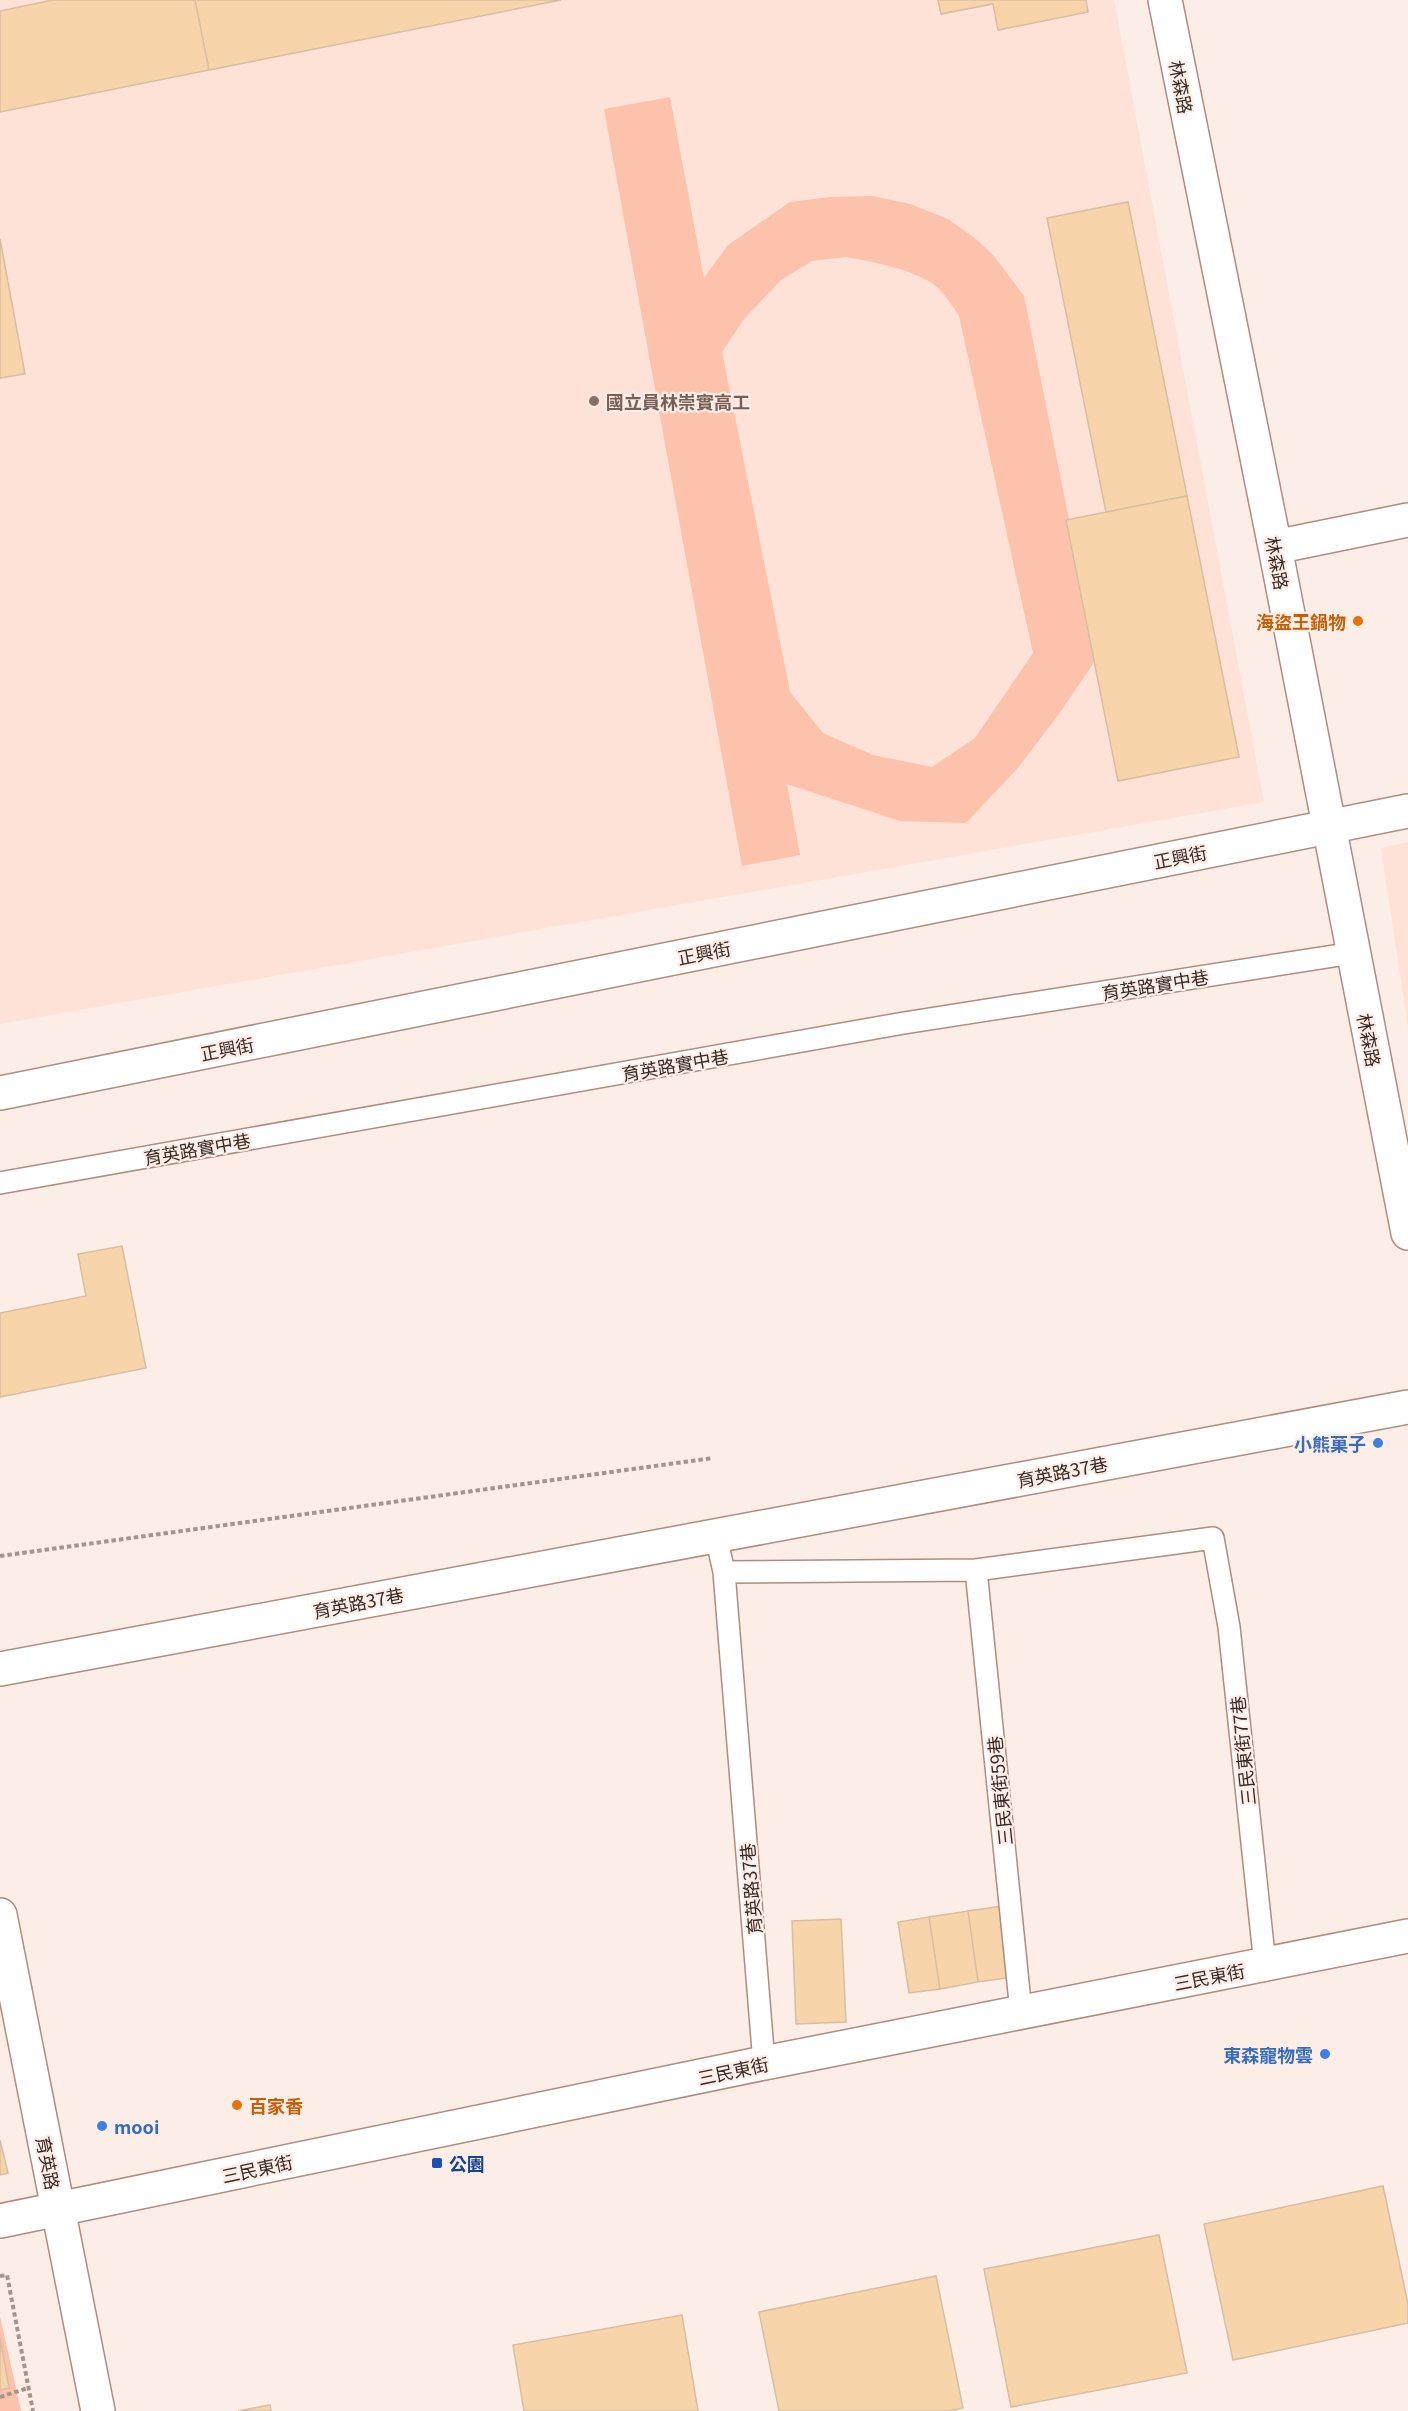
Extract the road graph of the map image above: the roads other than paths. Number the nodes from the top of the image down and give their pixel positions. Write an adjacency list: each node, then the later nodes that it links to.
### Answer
1 (1165, 0): 3 (street, 林森路)
2 (1408, 519): 3 (street)
3 (1275, 547): 5 (street, 林森路)
4 (1408, 811): 5 (street, 正興街)
5 (1329, 826): 6 (street, 林森路); 7 (street, 正興街)
6 (1353, 953): 8 (lane, 育英路實中巷); 9 (street, 林森路)
7 (0, 1093)
8 (0, 1183)
9 (1408, 1233)
10 (1408, 1407): 11 (street, 育英路37巷)
11 (716, 1536): 13 (lane, 育英路37巷); 14 (street, 育英路37巷)
12 (976, 1570): 13 (lane); 17 (lane, 三民東街77巷); 18 (lane, 三民東街59巷)
13 (724, 1572): 19 (lane, 育英路37巷)
14 (0, 1669)
15 (0, 1915): 20 (street, 育英路)
16 (1408, 1936): 17 (street, 三民東街)
17 (1265, 1965): 18 (street, 三民東街)
18 (1021, 2013): 19 (street, 三民東街)
19 (764, 2063): 20 (street, 三民東街)
20 (58, 2209): 21 (street, 三民東街); 22 (street, 育英路)
21 (0, 2221)
22 (99, 2411)

